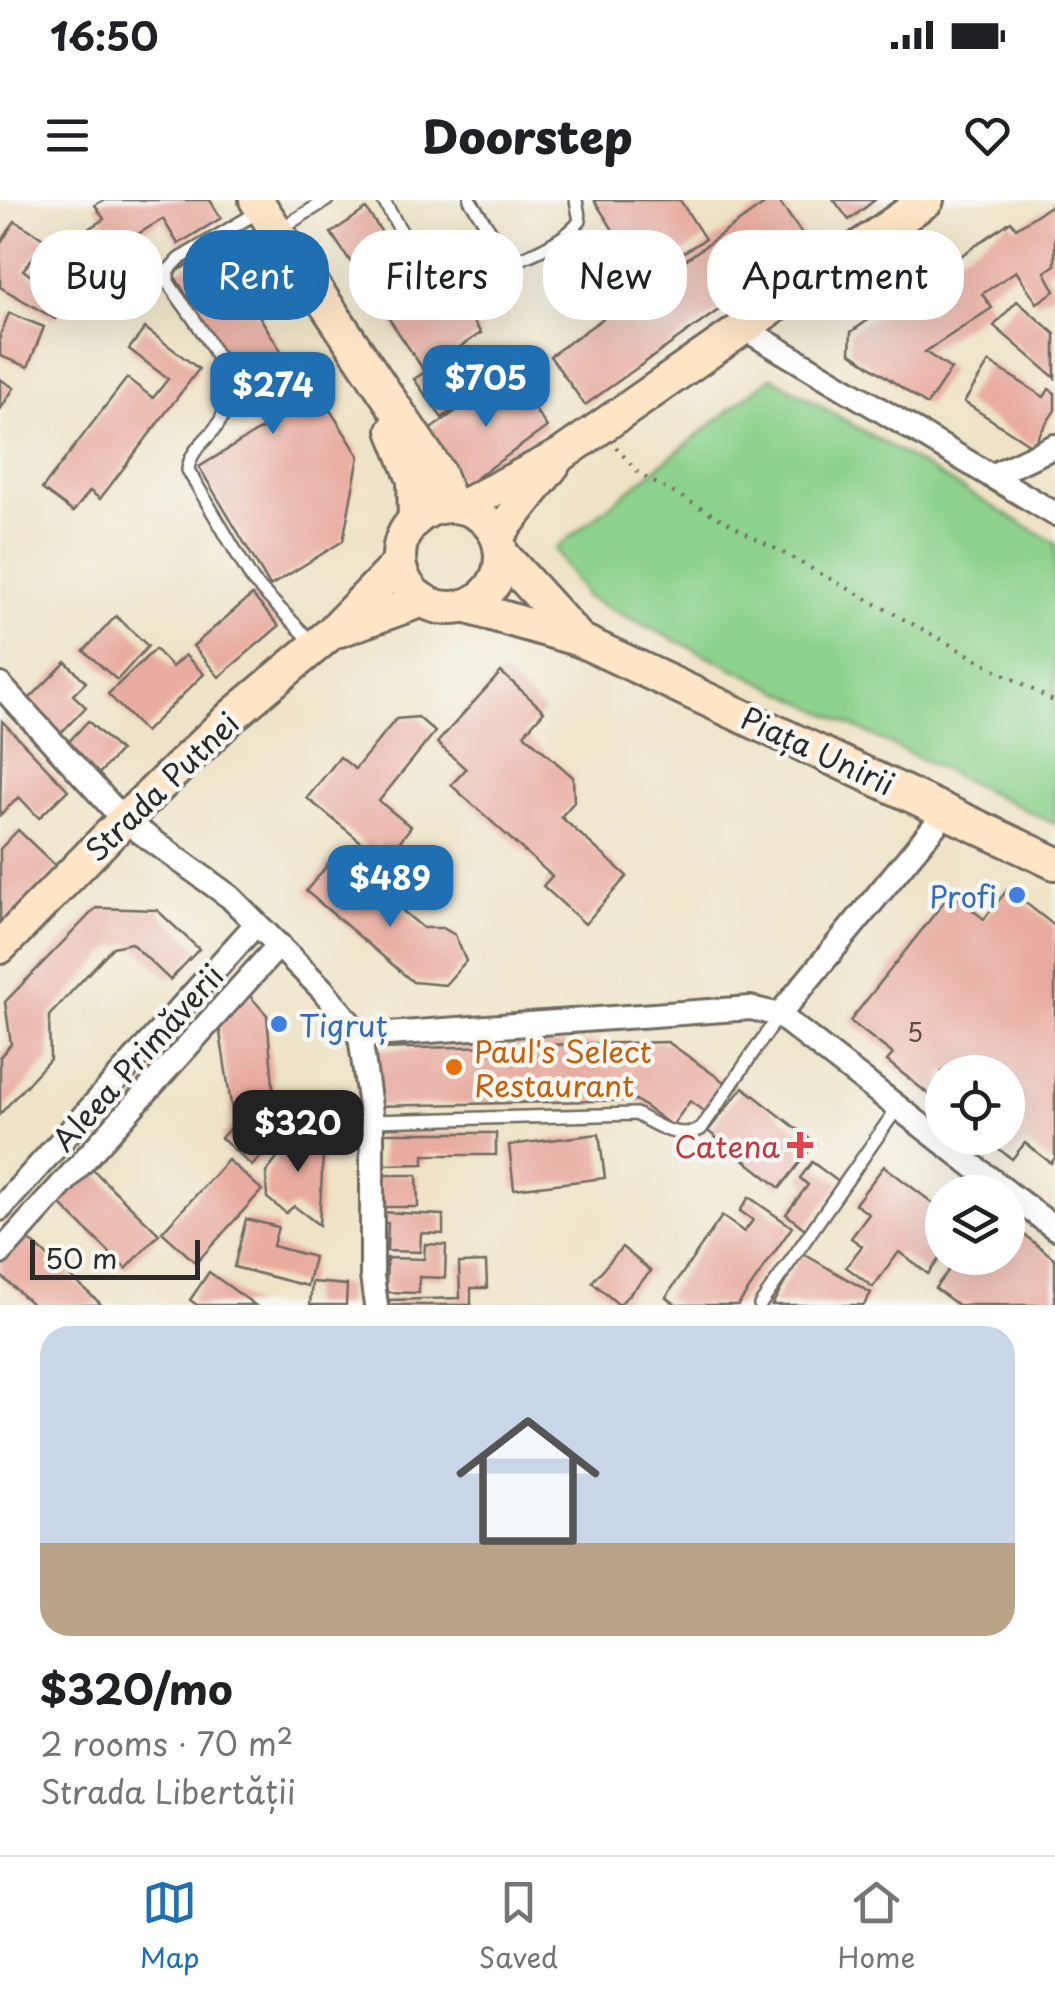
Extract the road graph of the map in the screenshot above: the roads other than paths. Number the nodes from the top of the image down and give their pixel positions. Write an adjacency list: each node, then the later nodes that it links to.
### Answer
1 (327, 200): 6 (lane)
2 (383, 200): 7 (lane)
3 (470, 200): 8 (lane)
4 (576, 200): 9 (lane)
5 (927, 200): 10 (main road)
6 (265, 214): 11 (main road); 22 (lane)
7 (403, 230)
8 (489, 230)
9 (523, 257)
10 (745, 329): 13 (main road); 14 (street)
11 (390, 406): 15 (main road); 17 (main road)
12 (1055, 446): 14 (street)
13 (561, 456): 15 (main road); 18 (main road)
14 (991, 476): 16 (street)
15 (456, 506): 17 (main road); 18 (main road)
16 (1055, 514)
17 (415, 519): 19 (main road)
18 (499, 544): 21 (main road); 23 (main road, Piața Unirii)
19 (399, 564): 20 (main road); 22 (main road, Strada Putnei)
20 (422, 600): 21 (main road); 22 (main road, Strada Putnei)
21 (464, 606): 23 (main road, Piața Unirii)
22 (323, 640): 26 (main road, Strada Putnei)
23 (580, 640): 25 (main road, Piața Unirii)
24 (0, 685): 26 (street)
25 (947, 811): 27 (main road, Piața Unirii); 31 (street)
26 (124, 820): 28 (street); 30 (main road, Strada Putnei)
27 (1055, 862)
28 (256, 924): 29 (street); 37 (street, Aleea Primăverii)
29 (279, 945): 32 (street); 39 (street, Aleea Primăverii)
30 (0, 947)
31 (778, 1016): 32 (street); 33 (street); 34 (lane)
32 (360, 1036): 34 (street)
33 (896, 1110): 35 (street); 41 (lane)
34 (372, 1120): 40 (street)
35 (983, 1175)
36 (1025, 1206): 38 (street)
37 (0, 1209)
38 (1055, 1228)
39 (0, 1253)
40 (376, 1305)
41 (760, 1305)

